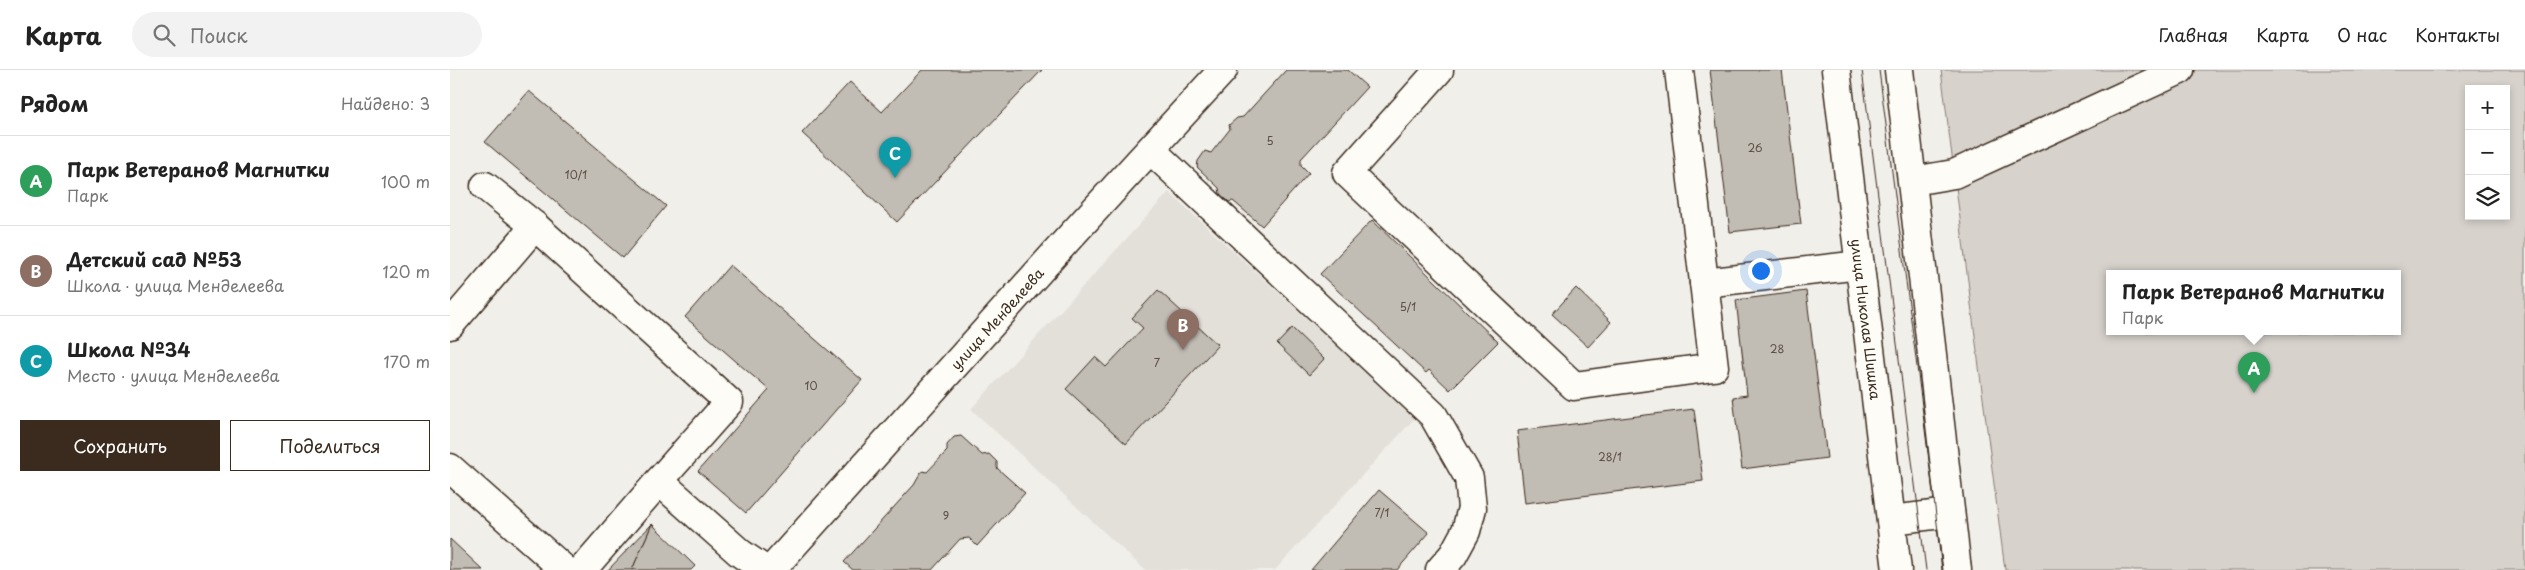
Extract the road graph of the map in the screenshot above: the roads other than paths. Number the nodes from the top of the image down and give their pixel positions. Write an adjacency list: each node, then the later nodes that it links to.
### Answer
1 (1223, 70): 7 (main road, улица Менделеева)
2 (1439, 70): 12 (main road)
3 (1679, 70): 12 (main road)
4 (1836, 70): 11 (main road, улица Николая Шишка)
5 (1899, 70): 8 (main road)
6 (2180, 70): 8 (main road)
7 (1151, 150): 21 (main road, улица Менделеева); 22 (main road)
8 (1913, 181): 16 (main road)
9 (485, 186): 10 (main road)
10 (535, 226): 13 (main road); 15 (main road)
11 (1860, 265): 12 (main road); 17 (main road, улица Николая Шишка)
12 (1704, 283)
13 (450, 325)
14 (450, 468): 18 (main road)
15 (659, 480): 19 (main road); 20 (main road)
16 (1950, 513): 17 (main road); 24 (main road)
17 (1891, 520): 23 (main road, улица Николая Шишка)
18 (564, 570)
19 (582, 570)
20 (765, 570)
21 (771, 570)
22 (1440, 570)
23 (1897, 570)
24 (1957, 570)

